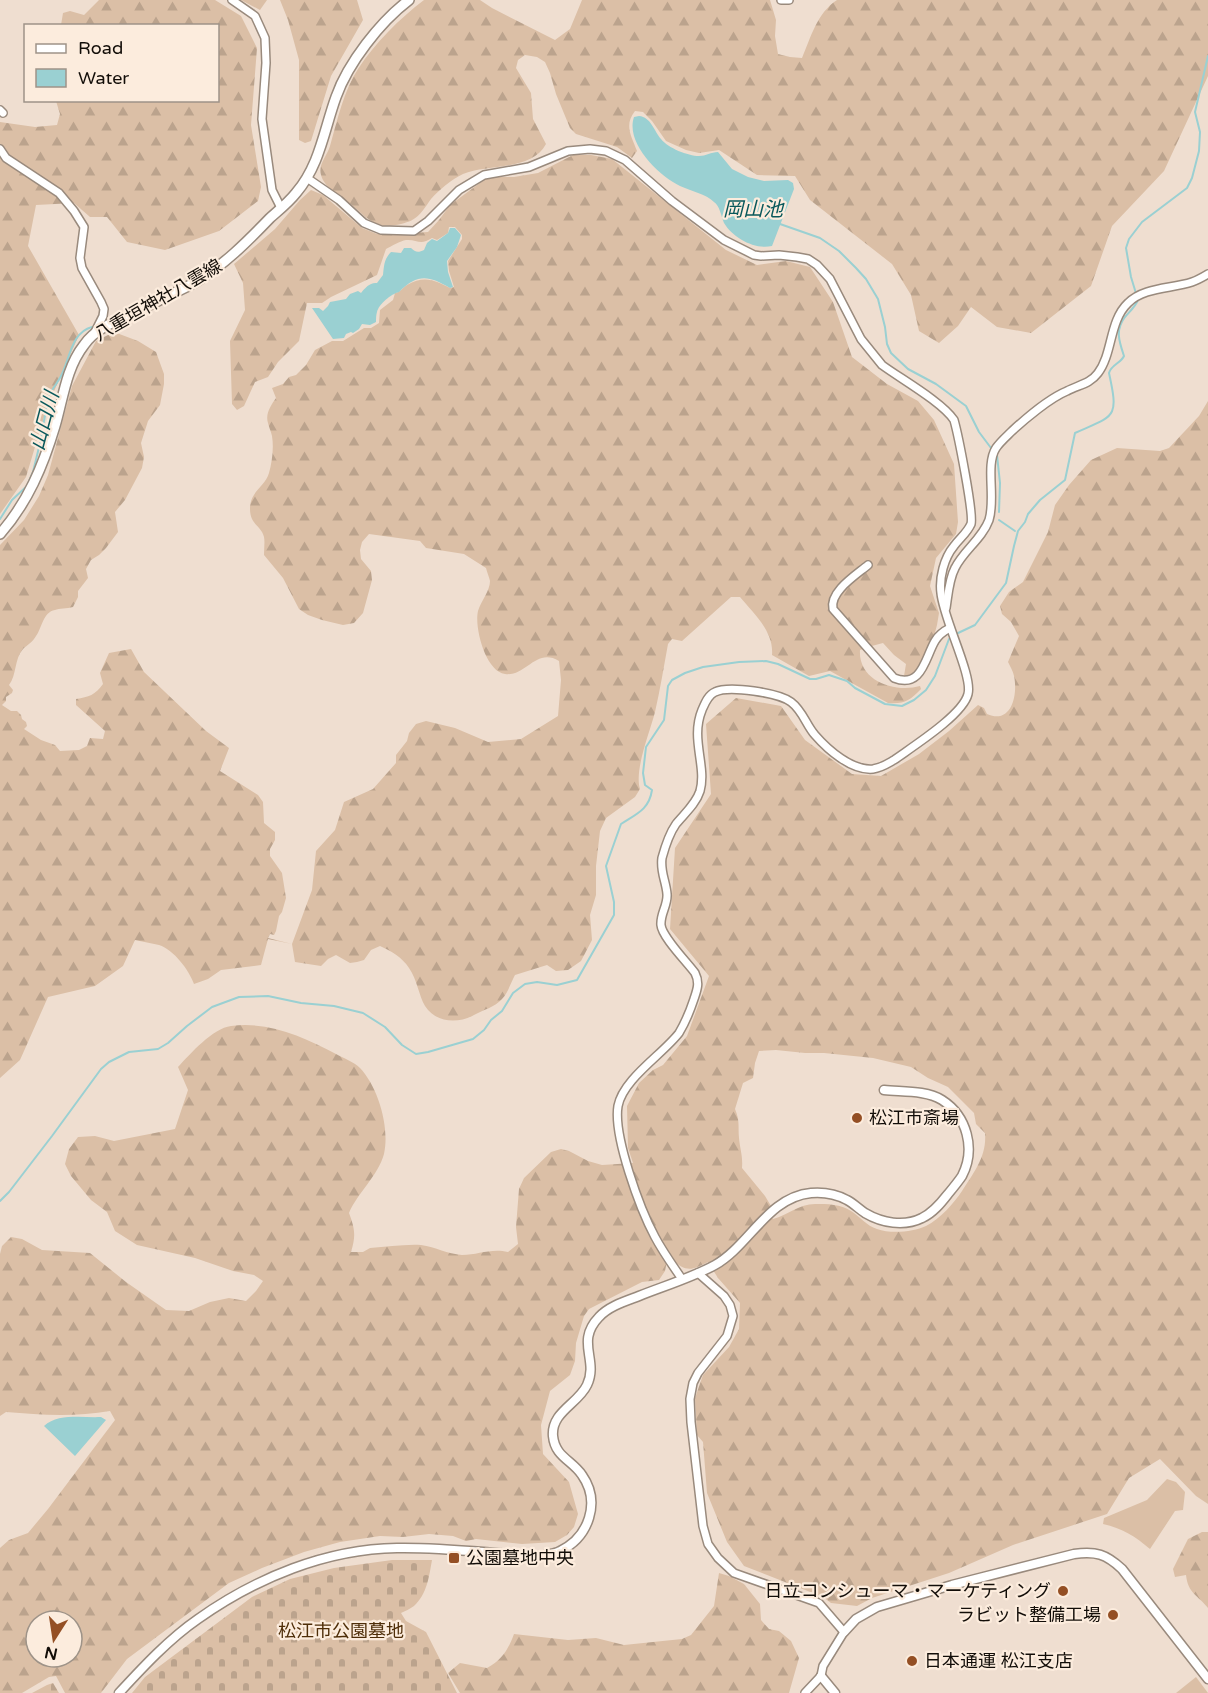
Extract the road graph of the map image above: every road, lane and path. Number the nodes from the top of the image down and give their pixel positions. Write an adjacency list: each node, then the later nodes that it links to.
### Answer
1 (232, 0): 7 (street)
2 (409, 0): 6 (main road, 八重垣神社八雲線)
3 (781, 0): 4 (street)
4 (789, 0)
5 (0, 149): 9 (street)
6 (307, 178): 7 (main road, 八重垣神社八雲線); 12 (street)
7 (281, 207): 9 (main road, 八重垣神社八雲線)
8 (1208, 274): 12 (street)
9 (94, 334): 10 (main road, 八重垣神社八雲線)
10 (0, 534)
11 (868, 565): 13 (street)
12 (945, 613): 13 (street)
13 (951, 633): 16 (street)
14 (884, 1090): 15 (street)
15 (698, 1273): 16 (street); 17 (street)
16 (682, 1280): 20 (street)
17 (844, 1632): 18 (street); 19 (street)
18 (821, 1676): 21 (street); 22 (street)
19 (1208, 1679)
20 (119, 1693)
21 (805, 1693)
22 (835, 1693)

